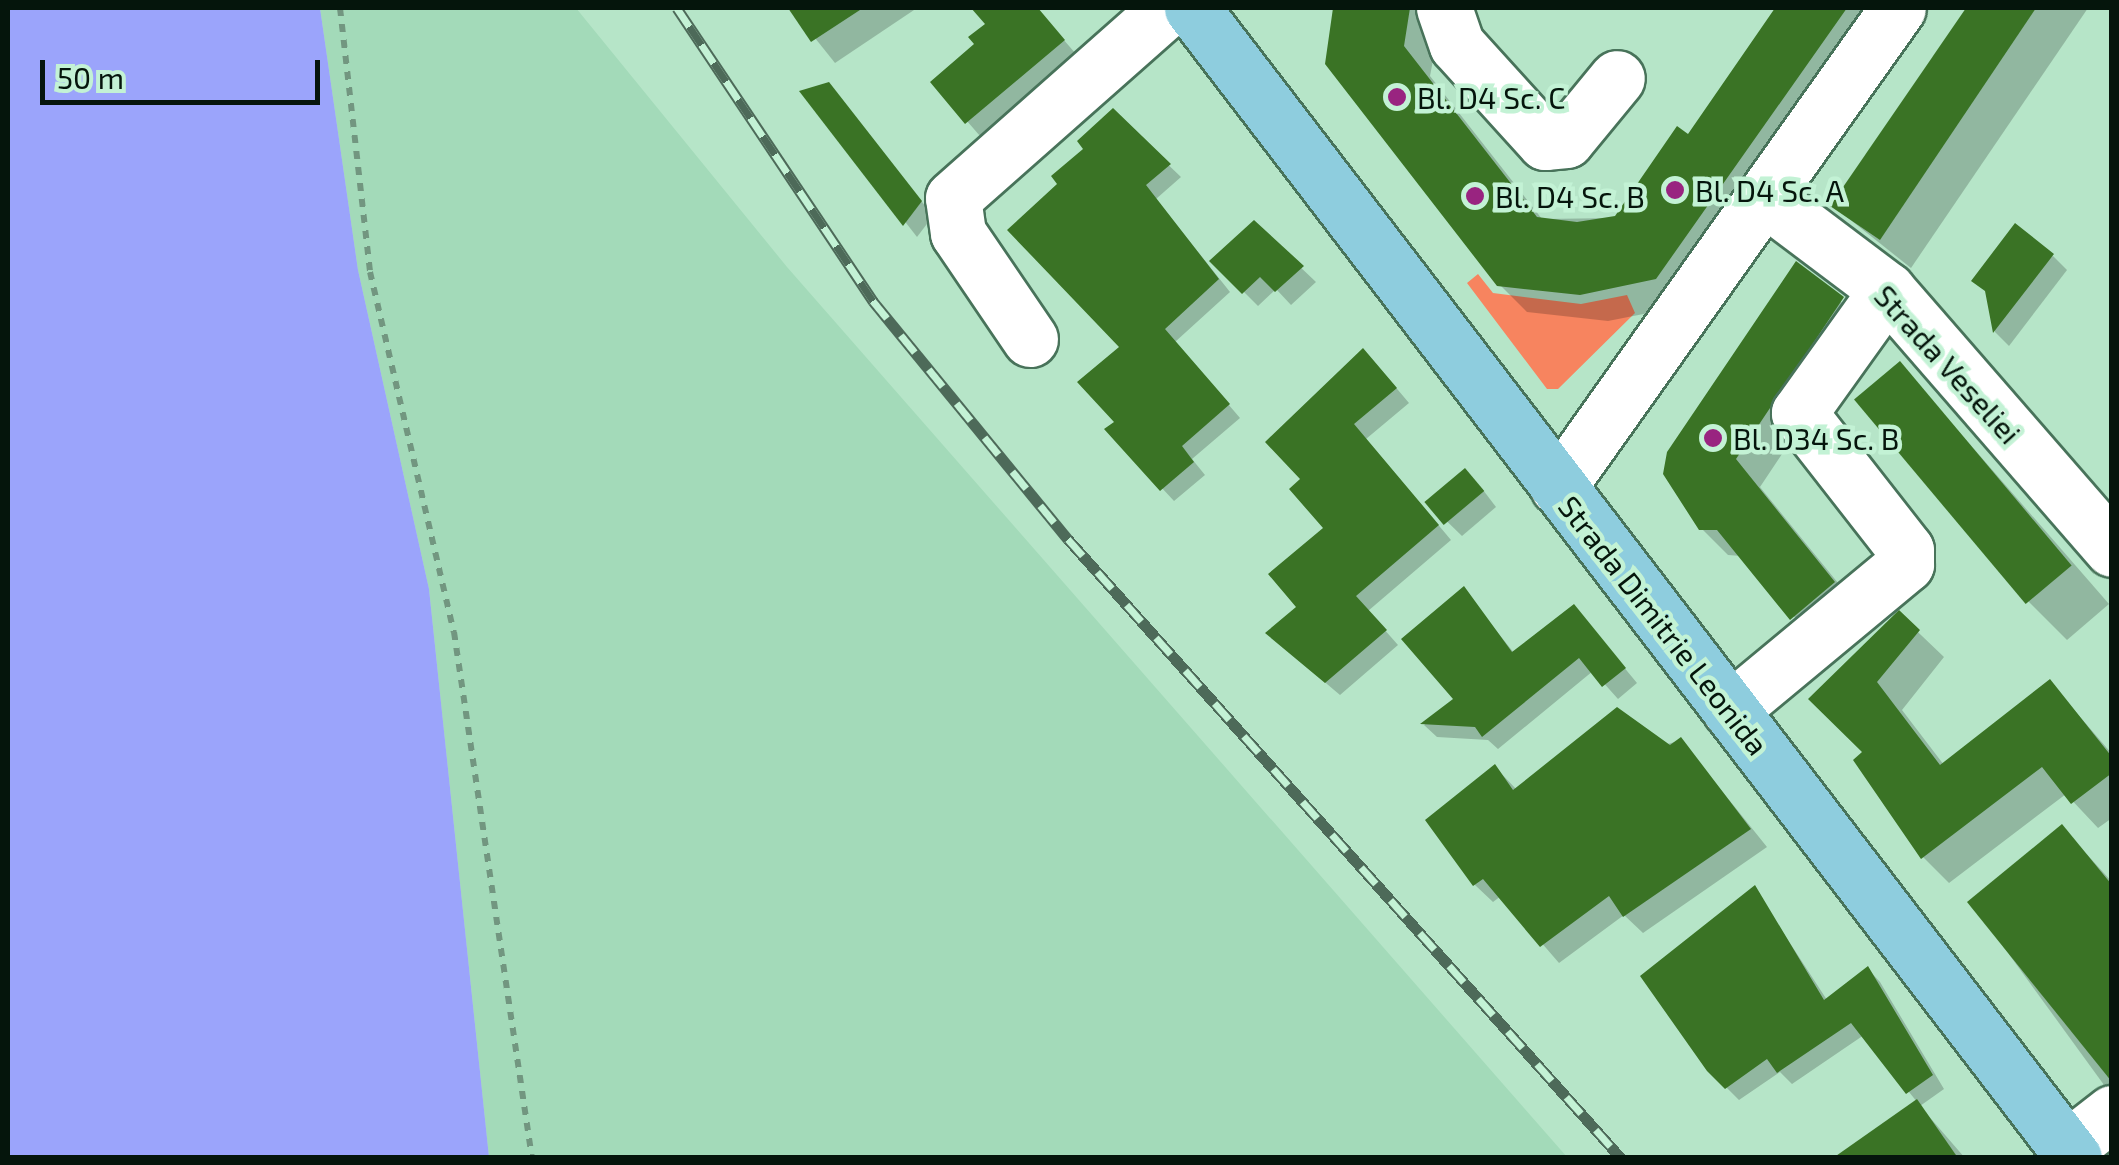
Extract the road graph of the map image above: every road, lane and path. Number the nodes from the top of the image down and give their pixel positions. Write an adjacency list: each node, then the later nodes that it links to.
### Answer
1 (340, 8): 14 (path)
2 (1207, 8): 8 (street); 9 (main road, Strada Dimitrie Leonida)
3 (1898, 8): 6 (street)
4 (1444, 9): 5 (street)
5 (1617, 78)
6 (1765, 198): 7 (street, Strada Veseliei); 9 (street)
7 (1886, 290): 10 (street, Strada Veseliei); 11 (street)
8 (1030, 339)
9 (1558, 487): 11 (main road, Strada Dimitrie Leonida)
10 (2112, 549)
11 (1730, 710): 13 (main road, Strada Dimitrie Leonida)
12 (2112, 1113): 13 (street)
13 (2070, 1153)
14 (532, 1158)

